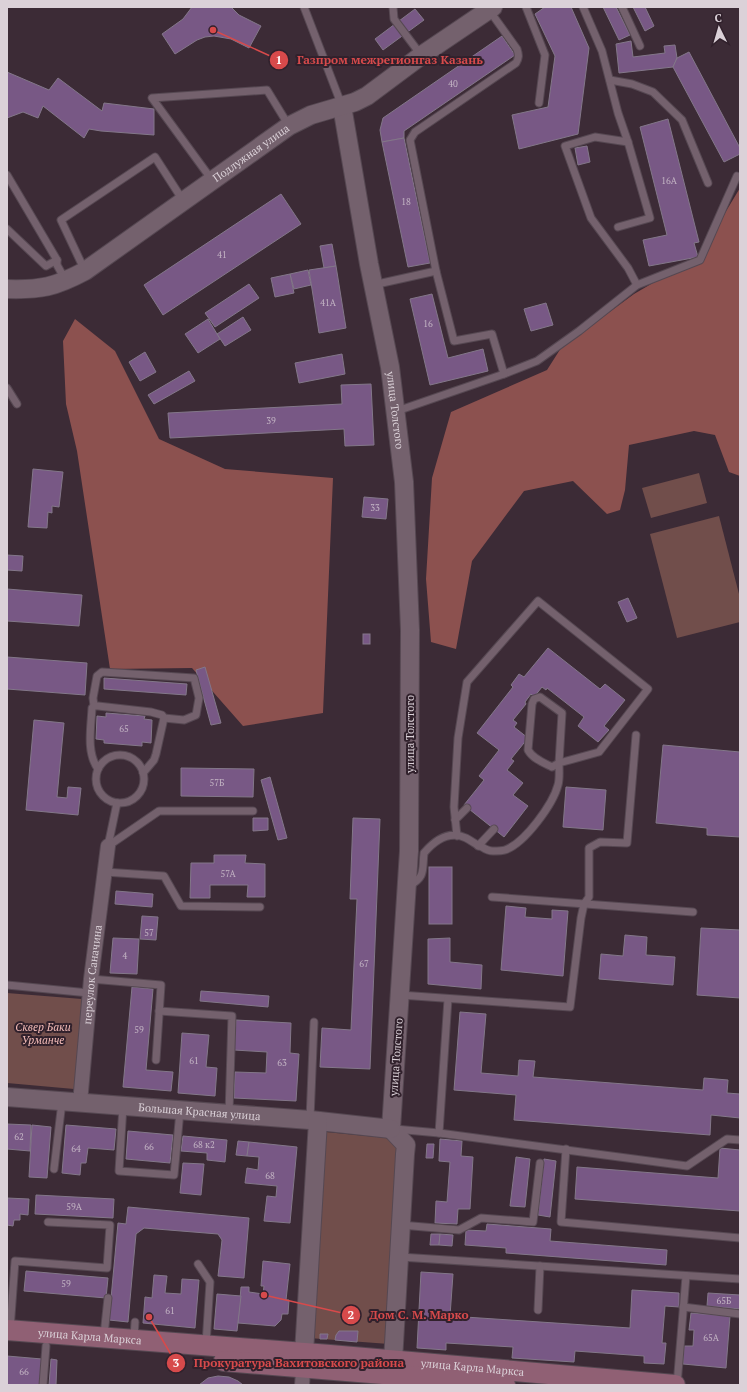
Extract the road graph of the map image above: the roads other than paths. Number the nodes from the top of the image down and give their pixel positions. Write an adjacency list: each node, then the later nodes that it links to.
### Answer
1 (304, 7): 11 (lane)
2 (392, 7): 8 (lane)
3 (526, 7): 10 (lane)
4 (583, 7): 9 (lane)
5 (622, 7): 7 (lane)
6 (491, 8): 8 (street, Подлужная улица); 23 (lane)
7 (640, 46)
8 (422, 55): 11 (street, Подлужная улица)
9 (610, 80): 13 (lane); 17 (lane)
10 (539, 103)
11 (342, 106): 12 (street, Подлужная улица); 25 (street, улица Толстого)
12 (289, 126): 16 (street, Подлужная улица); 16 (lane)
13 (628, 142): 19 (lane); 26 (lane)
14 (7, 175): 21 (lane)
15 (737, 176): 26 (lane)
16 (212, 181): 18 (street, Подлужная улица)
17 (708, 183)
18 (184, 202): 22 (street, Подлужная улица); 22 (lane)
19 (618, 227)
20 (7, 229): 21 (lane)
21 (57, 260): 24 (lane)
22 (85, 271): 24 (street, Подлужная улица)
23 (436, 271): 25 (lane); 28 (lane)
24 (66, 281): 27 (street, Подлужная улица)
25 (373, 285): 31 (street, улица Толстого)
26 (637, 285): 28 (lane)
27 (7, 289)
28 (504, 374): 31 (lane)
29 (7, 388): 30 (lane)
30 (17, 404)
31 (395, 411): 47 (street, улица Толстого)
32 (94, 706): 33 (lane); 33 (lane); 36 (lane)
33 (164, 718): 37 (lane)
34 (636, 735): 49 (lane)
35 (559, 763): 35 (lane); 41 (lane); 45 (lane)
36 (98, 769): 37 (lane); 38 (lane)
37 (143, 773): 38 (lane)
38 (117, 803): 44 (lane)
39 (467, 808): 41 (lane)
40 (253, 811): 44 (lane)
41 (455, 820): 43 (lane)
42 (494, 829): 45 (lane)
43 (457, 836): 45 (lane); 47 (lane)
44 (108, 846): 46 (street, переулок Саначина)
45 (478, 846)
46 (105, 872): 50 (lane); 52 (street, переулок Саначина)
47 (407, 887): 55 (street, улица Толстого)
48 (492, 897): 49 (lane)
49 (584, 904): 51 (lane); 56 (lane)
50 (260, 907)
51 (693, 912)
52 (91, 979): 54 (street, переулок Саначина); 57 (lane)
53 (7, 985): 54 (lane)
54 (89, 993): 62 (street, переулок Саначина)
55 (400, 995): 56 (lane); 67 (street, улица Толстого)
56 (448, 999): 68 (lane)
57 (159, 1011): 59 (lane); 65 (lane)
58 (314, 1022): 66 (lane)
59 (156, 1060)
60 (7, 1097): 61 (street, Большая Красная улица)
61 (62, 1101): 62 (street, Большая Красная улица); 72 (lane)
62 (80, 1103): 63 (street, Большая Красная улица)
63 (123, 1106): 64 (street, Большая Красная улица); 64 (lane)
64 (180, 1110): 65 (street, Большая Красная улица)
65 (229, 1114): 66 (street, Большая Красная улица)
66 (314, 1121): 67 (street, Большая Красная улица); 90 (street)
67 (391, 1129): 68 (lane); 74 (street)
68 (439, 1133): 70 (lane)
69 (740, 1140): 70 (lane)
70 (566, 1149): 75 (lane)
71 (540, 1164): 74 (lane)
72 (54, 1169)
73 (48, 1222): 85 (lane)
74 (401, 1225): 76 (street)
75 (740, 1238)
76 (399, 1257): 78 (lane); 89 (street)
77 (198, 1264): 88 (lane)
78 (540, 1266): 79 (lane); 83 (lane)
79 (686, 1276): 80 (lane); 82 (lane)
80 (740, 1279)
81 (108, 1298): 86 (lane)
82 (683, 1307): 84 (lane); 93 (lane)
83 (538, 1310)
84 (740, 1314)
85 (8, 1334): 86 (main road, улица Карла Маркса); 87 (main road, улица Карла Маркса)
86 (104, 1338): 88 (main road, улица Карла Маркса)
87 (46, 1346): 90 (main road, улица Карла Маркса); 91 (lane)
88 (206, 1346): 90 (main road, улица Карла Маркса)
89 (393, 1361): 90 (main road, улица Карла Маркса); 93 (main road, улица Карла Маркса)
90 (303, 1369): 92 (main road, улица Карла Маркса)
91 (44, 1385)
92 (505, 1385)
93 (676, 1385)

